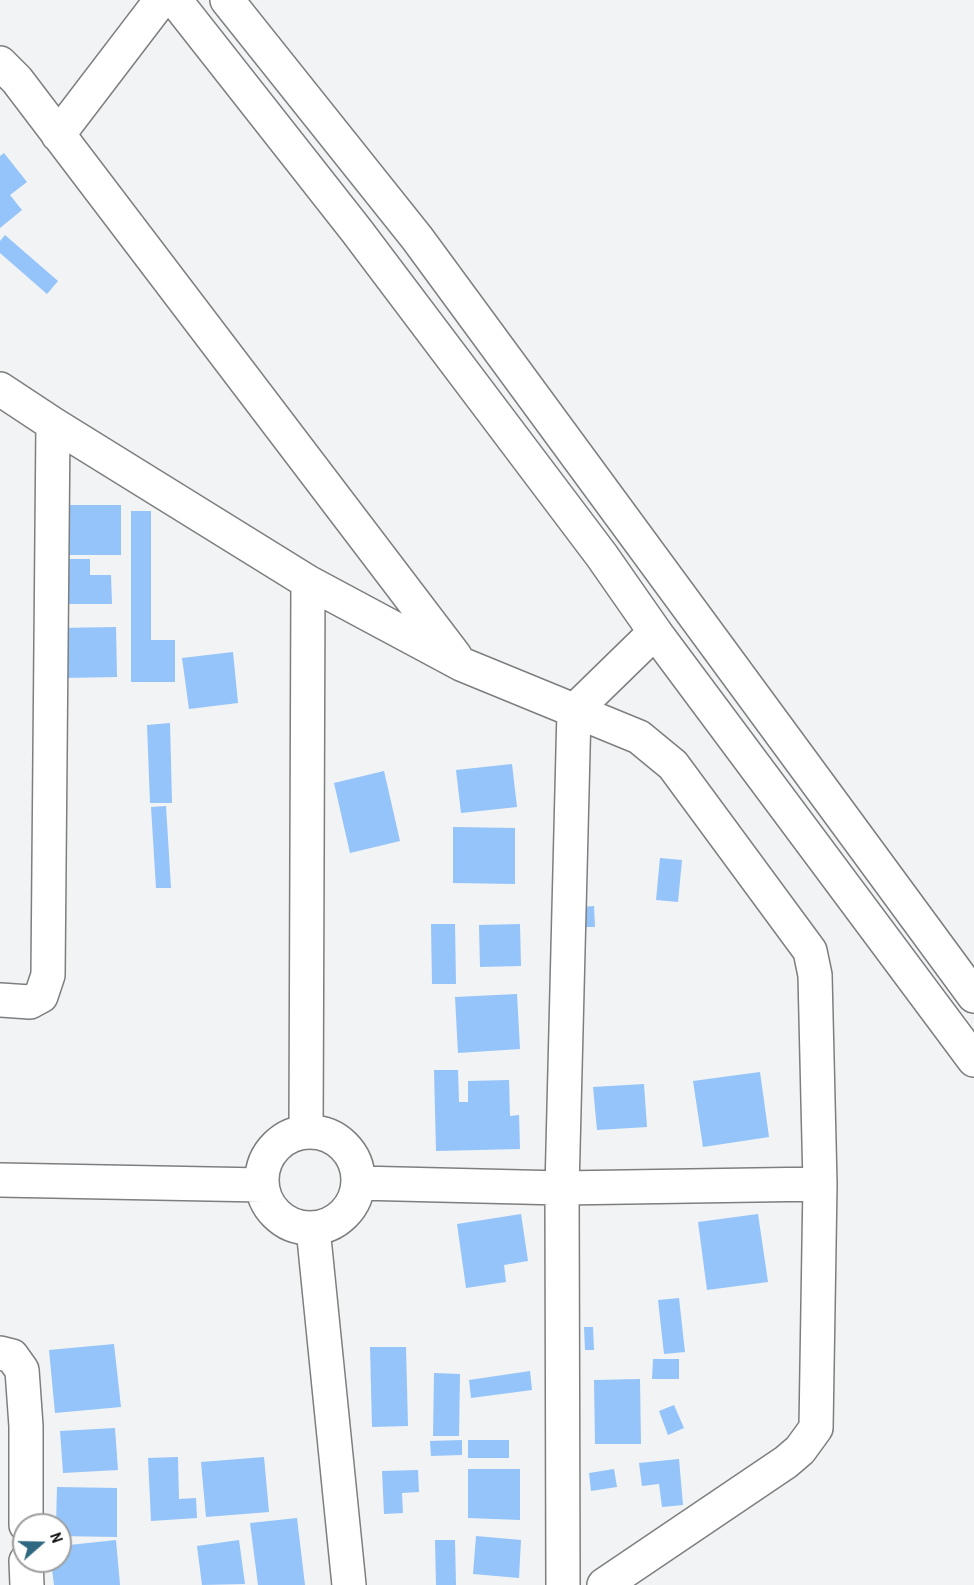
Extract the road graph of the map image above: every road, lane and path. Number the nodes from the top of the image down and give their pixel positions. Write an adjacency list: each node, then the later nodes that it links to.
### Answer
1 (161, 0): 5 (street)
2 (175, 0): 9 (street)
3 (227, 0): 12 (street)
4 (0, 63): 5 (street)
5 (58, 135): 10 (street)
6 (0, 389): 7 (street)
7 (53, 424): 8 (street); 13 (street)
8 (308, 582): 10 (street); 15 (street)
9 (655, 632): 11 (street); 14 (street)
10 (461, 664): 11 (street)
11 (573, 711): 18 (street); 20 (street)
12 (974, 996)
13 (0, 1000)
14 (974, 1060)
15 (306, 1131): 17 (street); 19 (street)
16 (0, 1180): 19 (street)
17 (358, 1183): 20 (street); 21 (street)
18 (819, 1184): 20 (street); 26 (street)
19 (262, 1185): 21 (street)
20 (562, 1188): 25 (street)
21 (313, 1228): 24 (street)
22 (0, 1353): 23 (street)
23 (26, 1513)
24 (348, 1585)
25 (563, 1585)
26 (604, 1585)

